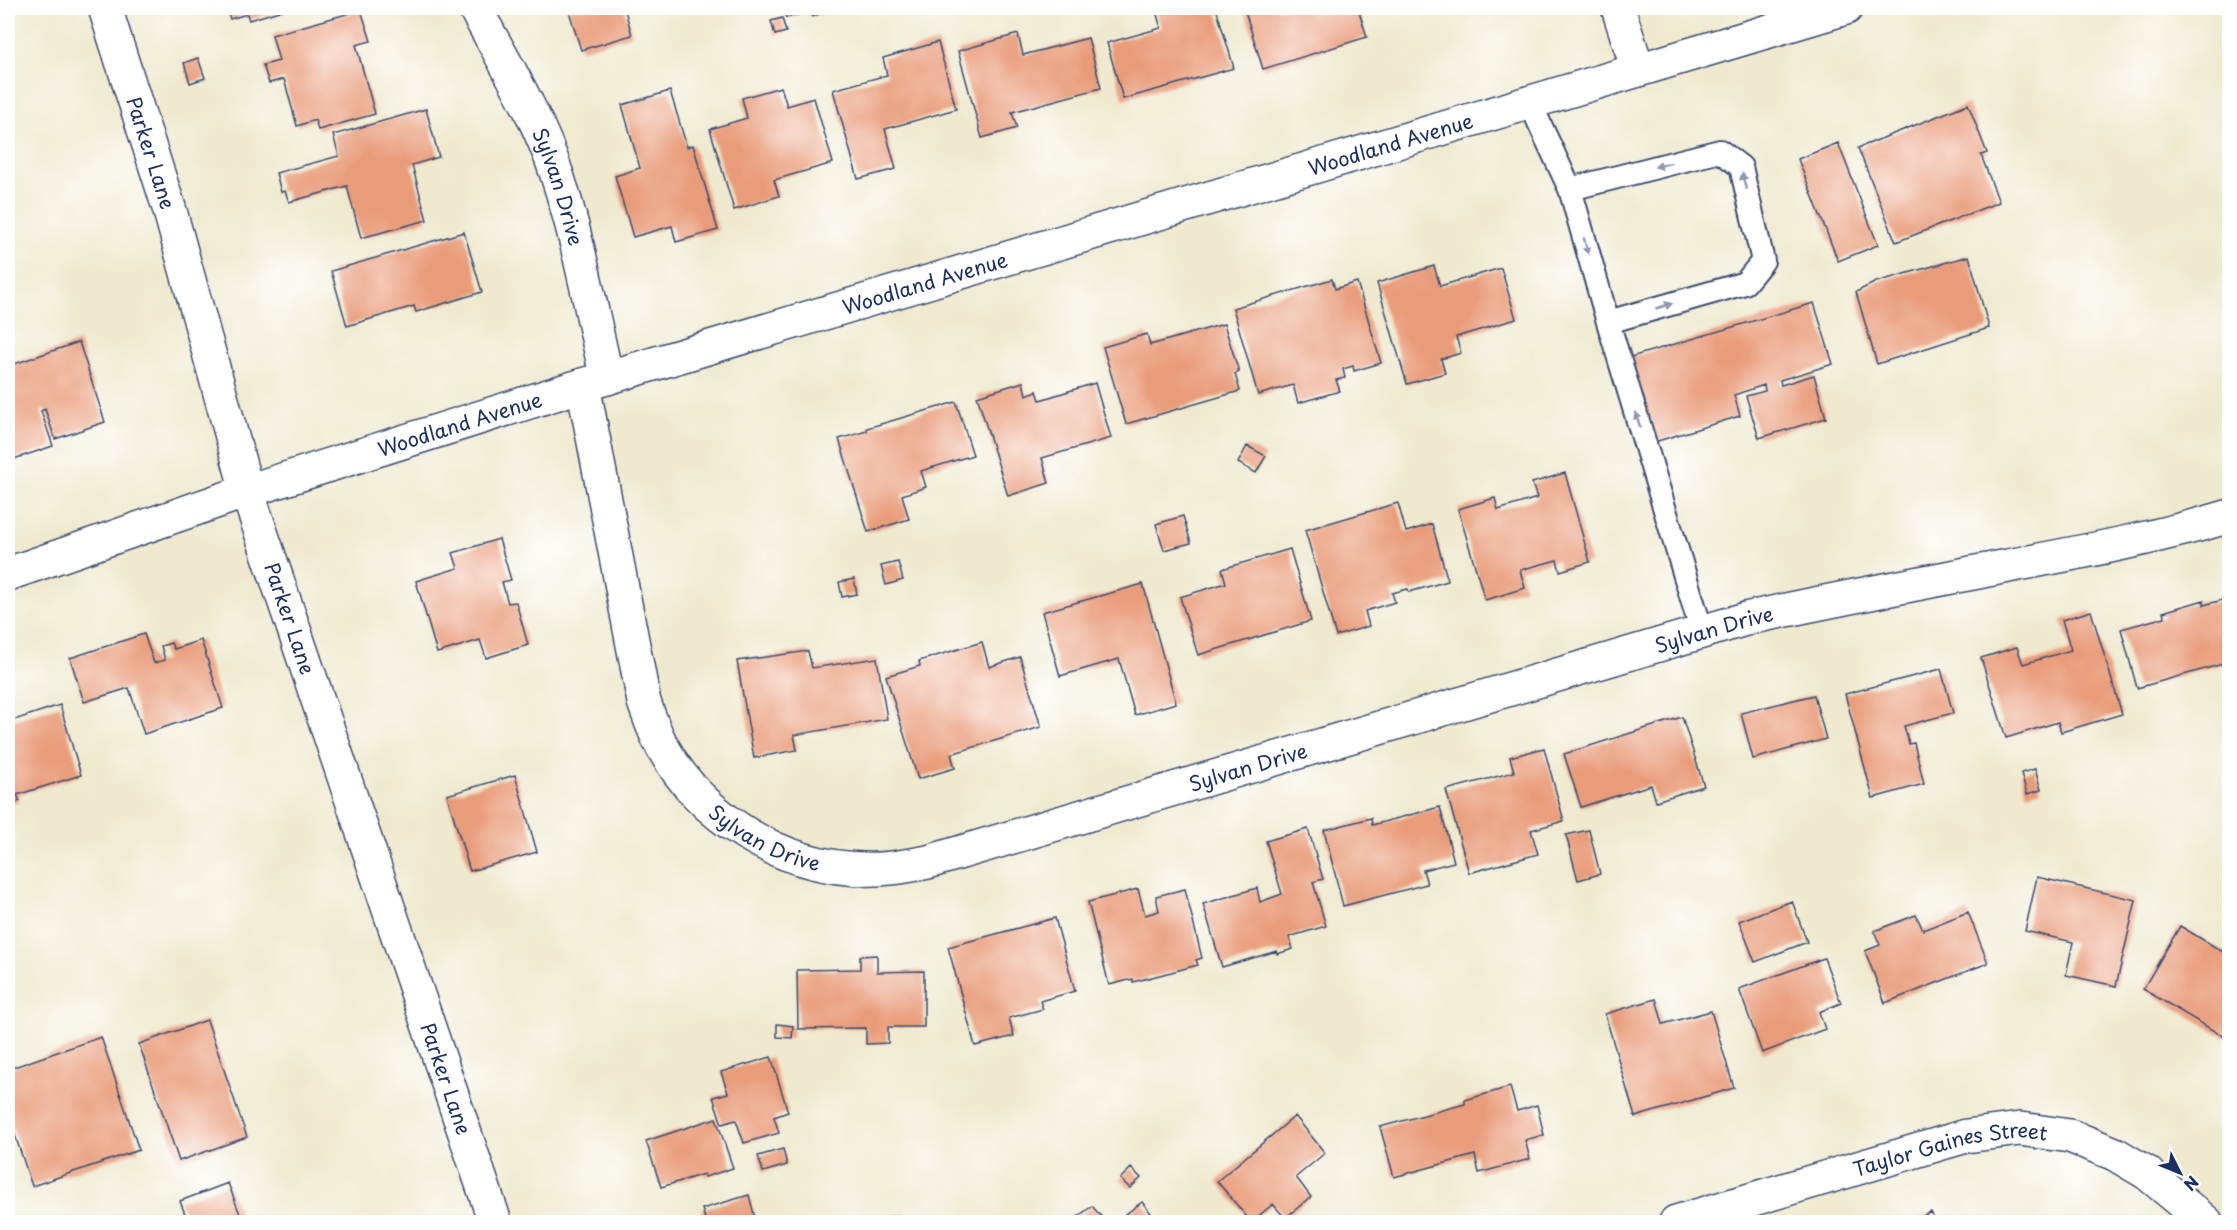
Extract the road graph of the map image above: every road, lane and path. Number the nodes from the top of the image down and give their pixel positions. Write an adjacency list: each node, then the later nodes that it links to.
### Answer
1 (105, 8): 10 (street, Parker Lane)
2 (475, 8): 9 (street, Sylvan Drive)
3 (1618, 8): 5 (street)
4 (1846, 8): 5 (street, Woodland Avenue)
5 (1638, 70): 6 (street, Woodland Avenue)
6 (1530, 103): 7 (lane); 9 (street, Woodland Avenue)
7 (1570, 189): 8 (lane, one-way to 8); 8 (lane, one-way to 7)
8 (1608, 322): 13 (lane, one-way to 8)
9 (595, 382): 10 (street, Woodland Avenue); 13 (street, Sylvan Drive)
10 (247, 491): 12 (street, Woodland Avenue); 14 (street, Parker Lane)
11 (2229, 516): 13 (street, Sylvan Drive)
12 (8, 574)
13 (1702, 632)
14 (495, 1222)
15 (1682, 1222): 16 (street, Taylor Gaines Street)
16 (2206, 1222)

